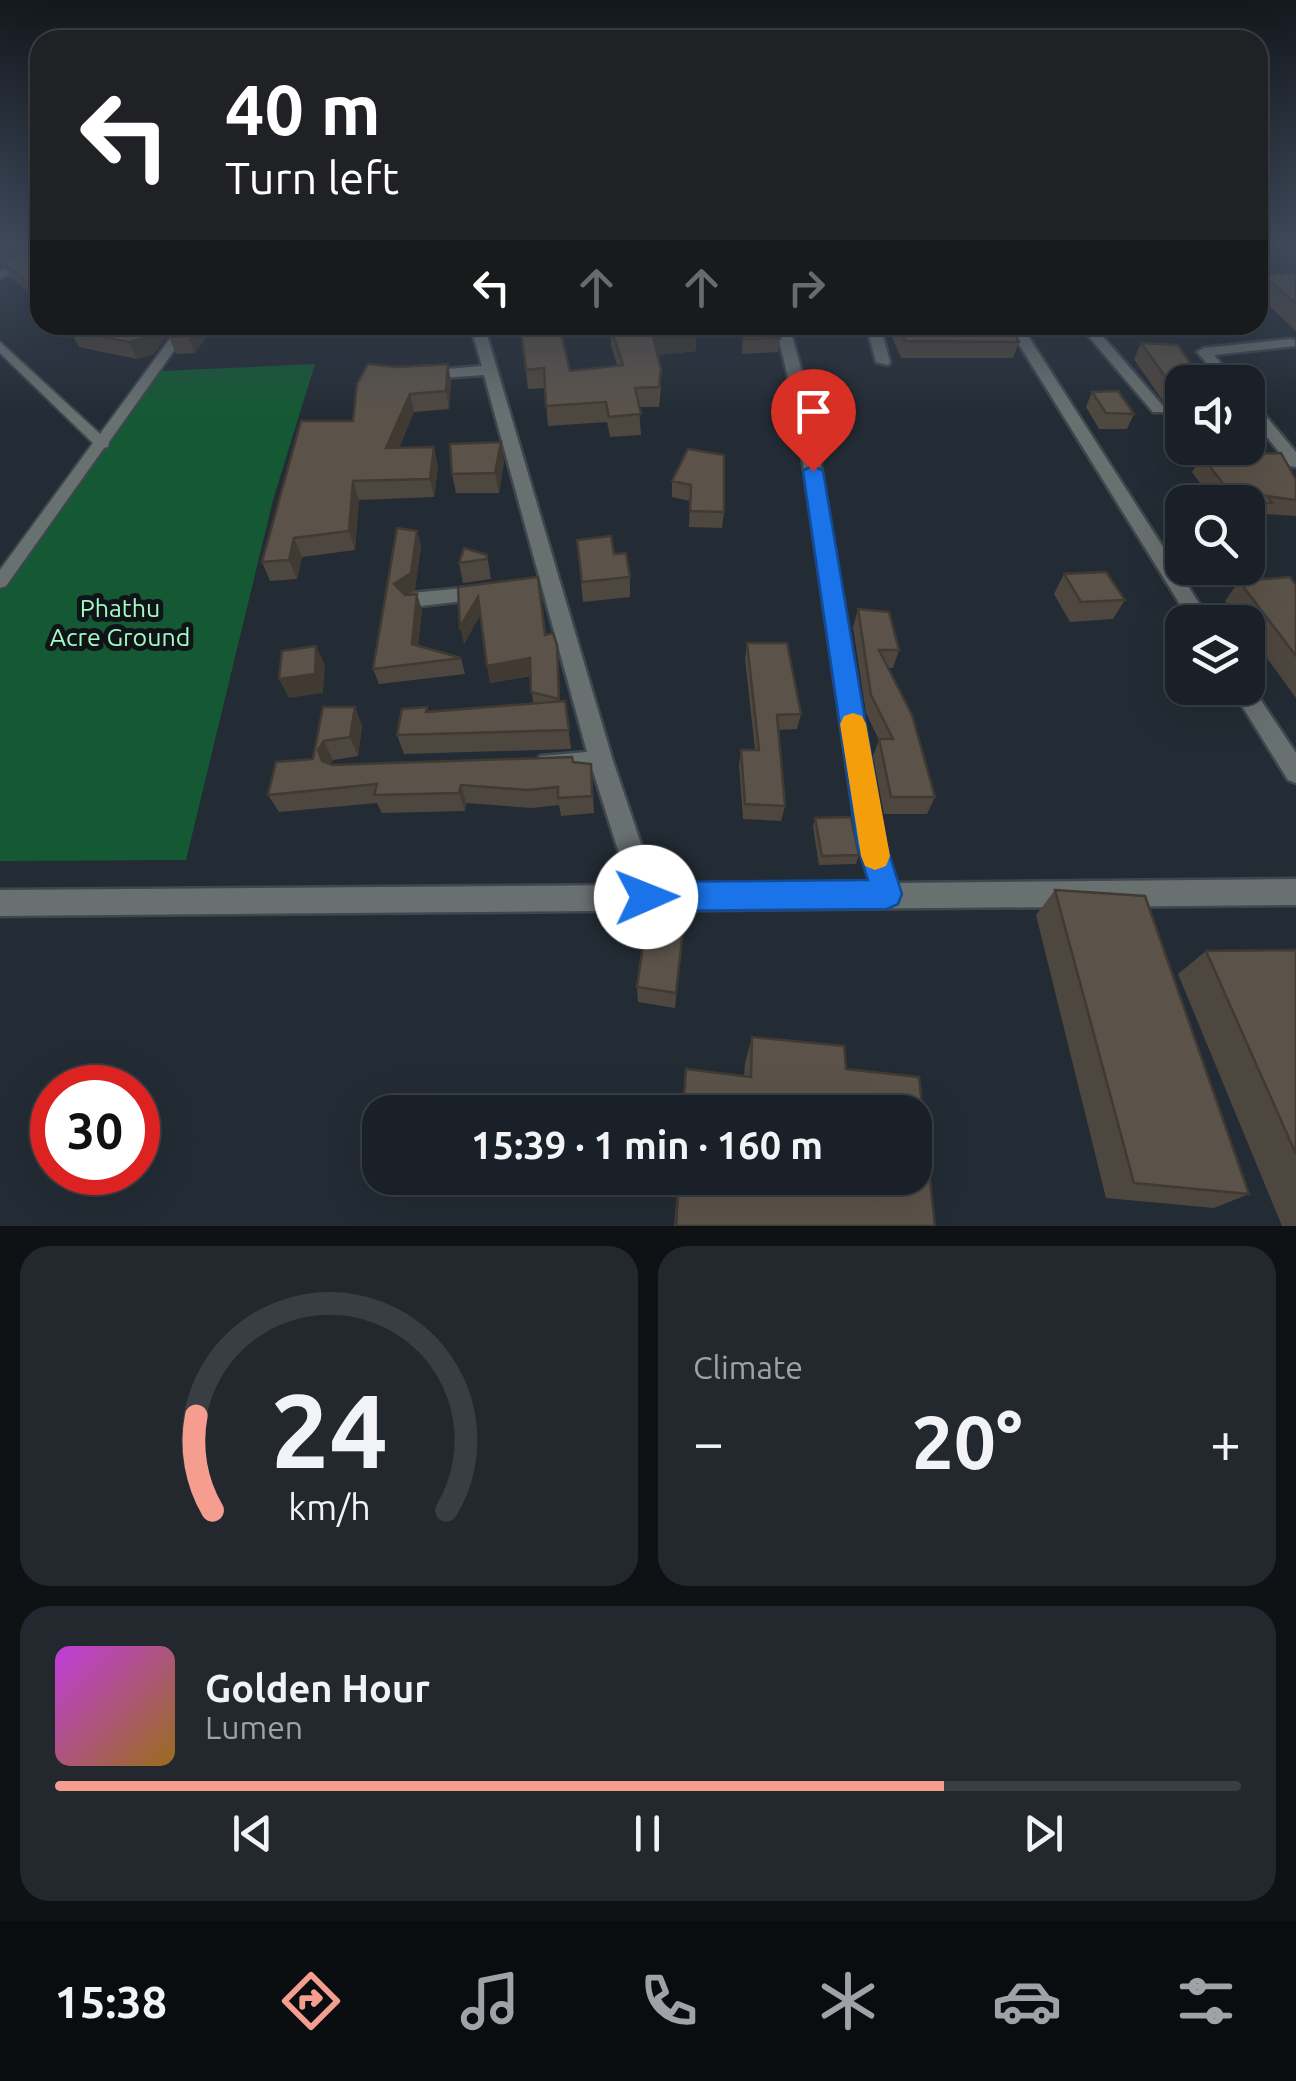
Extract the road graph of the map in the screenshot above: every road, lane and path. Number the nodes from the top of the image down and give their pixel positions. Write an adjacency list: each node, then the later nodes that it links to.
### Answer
1 (179, 335): 15 (lane)
2 (479, 335): 11 (street)
3 (785, 335): 26 (street)
4 (875, 335): 9 (street)
5 (1020, 335): 20 (street)
6 (1094, 335): 13 (street)
7 (1294, 341): 10 (street)
8 (0, 346): 15 (lane)
9 (882, 362)
10 (1215, 365)
11 (488, 370): 12 (street); 18 (street)
12 (405, 376)
13 (1158, 410)
14 (1265, 425): 16 (street)
15 (103, 444): 17 (lane)
16 (1296, 462)
17 (0, 582)
18 (529, 585): 19 (street); 22 (street)
19 (412, 600)
20 (1190, 605)
21 (1253, 705): 24 (street)
22 (601, 760): 23 (street); 27 (street)
23 (522, 764)
24 (1296, 773)
25 (1296, 892): 26 (street)
26 (887, 894): 27 (street)
27 (646, 897): 28 (street)
28 (0, 903)

